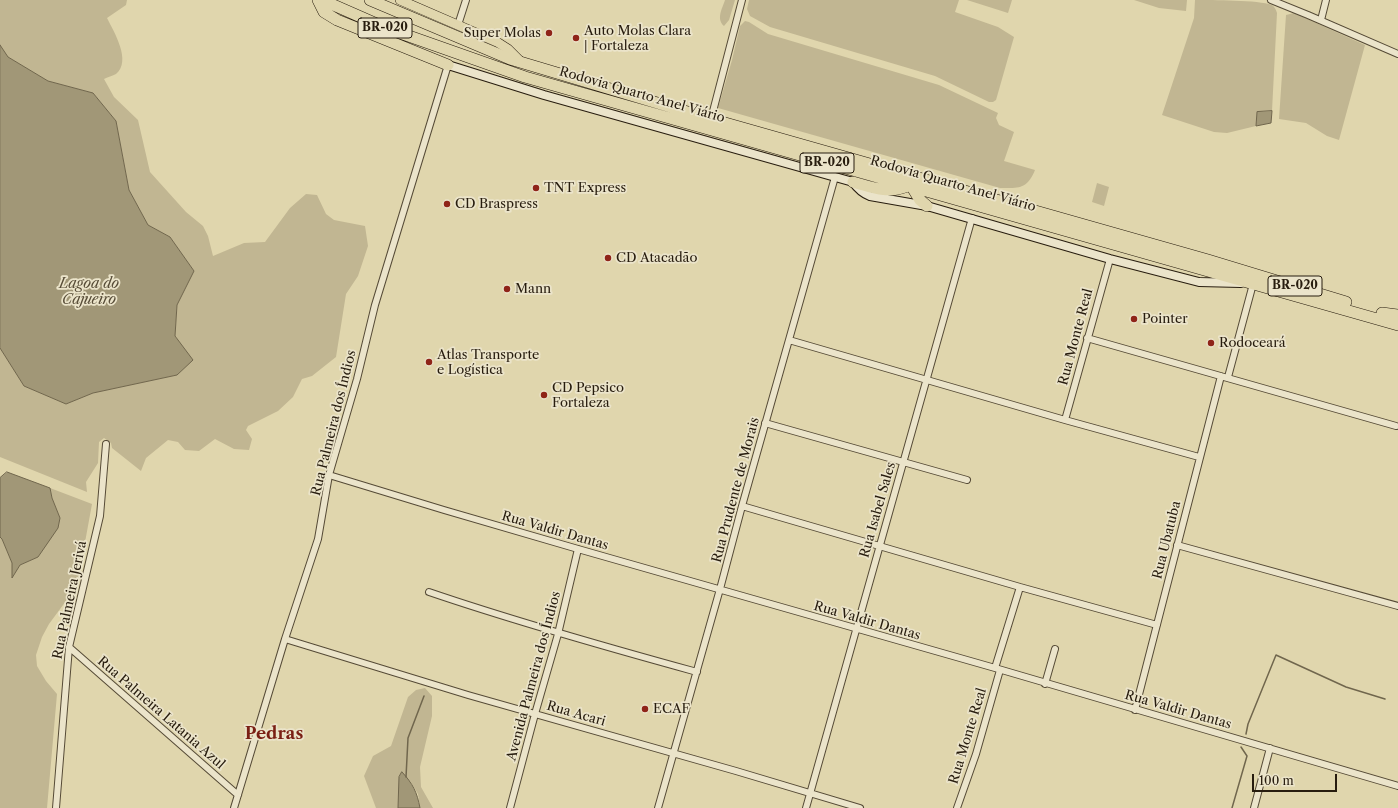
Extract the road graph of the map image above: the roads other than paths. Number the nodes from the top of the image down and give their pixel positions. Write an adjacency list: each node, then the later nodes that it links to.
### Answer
1 (318, 0): 15 (highway)
2 (322, 0): 12 (highway, Rodovia Quarto Anel Viário / BR-020)
3 (370, 0): 11 (highway, Rodovia Quarto Anel Viário / BR-020)
4 (400, 0): 10 (main road, BR-020)
5 (466, 0): 10 (street)
6 (742, 0): 16 (street)
7 (1271, 0): 9 (street)
8 (1326, 0): 9 (street)
9 (1321, 20): 13 (street)
10 (458, 25): 14 (main road, BR-020)
11 (454, 36): 12 (highway); 14 (highway, Rodovia Quarto Anel Viário / BR-020)
12 (450, 51): 19 (highway, Rodovia Quarto Anel Viário / BR-020)
13 (1398, 54)
14 (521, 62): 16 (highway, Rodovia Quarto Anel Viário / BR-020)
15 (448, 65): 17 (street); 37 (street, Rua Palmeira dos Índios)
16 (711, 119): 24 (highway, Rodovia Quarto Anel Viário / BR-020)
17 (835, 177): 18 (street); 28 (street, Rua Prudente de Morais)
18 (853, 182): 19 (highway); 20 (street)
19 (910, 186): 20 (highway); 23 (highway, Rodovia Quarto Anel Viário / BR-020)
20 (927, 206): 21 (street)
21 (972, 218): 22 (street); 30 (street, Rua Isabel Sales)
22 (1110, 259): 23 (street); 27 (street, Rua Monte Real)
23 (1252, 284): 24 (highway, Rodovia Quarto Anel Viário / BR-020); 29 (street, Rua Ubatuba)
24 (1381, 316): 25 (highway); 26 (highway)
25 (1398, 316)
26 (1398, 326)
27 (1087, 338): 29 (street); 31 (street, Rua Monte Real)
28 (789, 340): 30 (street); 32 (street, Rua Prudente de Morais)
29 (1225, 376): 33 (street); 35 (street, Rua Ubatuba)
30 (928, 380): 31 (street); 36 (street, Rua Isabel Sales)
31 (1065, 420): 35 (street)
32 (765, 423): 36 (street); 39 (street, Rua Prudente de Morais)
33 (1396, 426)
34 (106, 444): 51 (street, Rua Palmeira Jerivá)
35 (1199, 457): 40 (street, Rua Ubatuba)
36 (903, 462): 38 (street); 41 (street, Rua Isabel Sales)
37 (329, 475): 42 (street, Rua Valdir Dantas); 50 (street, Rua Palmeira dos Índios)
38 (967, 480)
39 (742, 506): 41 (street); 44 (street, Rua Prudente de Morais)
40 (1177, 545): 46 (street); 47 (street, Rua Ubatuba)
41 (880, 546): 43 (street); 48 (street, Rua Isabel Sales)
42 (578, 549): 44 (street, Rua Valdir Dantas); 49 (street, Avenida Palmeira dos Índios)
43 (1020, 587): 47 (street); 53 (street, Rua Monte Real)
44 (720, 589): 48 (street, Rua Valdir Dantas); 54 (street, Rua Prudente de Morais)
45 (428, 592): 49 (street)
46 (1398, 606)
47 (1157, 625): 56 (street, Rua Ubatuba)
48 (857, 629): 53 (street, Rua Valdir Dantas); 61 (street, Rua Isabel Sales)
49 (558, 634): 54 (street); 57 (street, Avenida Palmeira dos Índios)
50 (285, 639): 57 (street, Rua Acari); 62 (street, Rua Palmeira dos Índios)
51 (69, 647): 62 (street, Rua Palmeira Latania Azul); 63 (street, Rua Palmeira Jerivá)
52 (1055, 649): 55 (street)
53 (997, 669): 55 (street, Rua Valdir Dantas); 69 (street, Rua Monte Real)
54 (697, 672): 59 (street, Rua Prudente de Morais)
55 (1045, 684): 56 (street, Rua Valdir Dantas)
56 (1135, 710): 58 (street, Rua Valdir Dantas)
57 (534, 714): 59 (street, Rua Acari); 65 (street, Avenida Palmeira dos Índios)
58 (1270, 748): 60 (street, Rua Valdir Dantas); 70 (street)
59 (674, 754): 61 (street, Rua Acari); 66 (street, Rua Prudente de Morais)
60 (1398, 786)
61 (810, 793): 67 (street, Rua Isabel Sales); 68 (street, Rua Acari)
62 (238, 796): 64 (street, Rua Palmeira dos Índios)
63 (56, 808)
64 (234, 808)
65 (510, 808)
66 (658, 808)
67 (806, 808)
68 (860, 808)
69 (957, 808)
70 (1254, 808)

